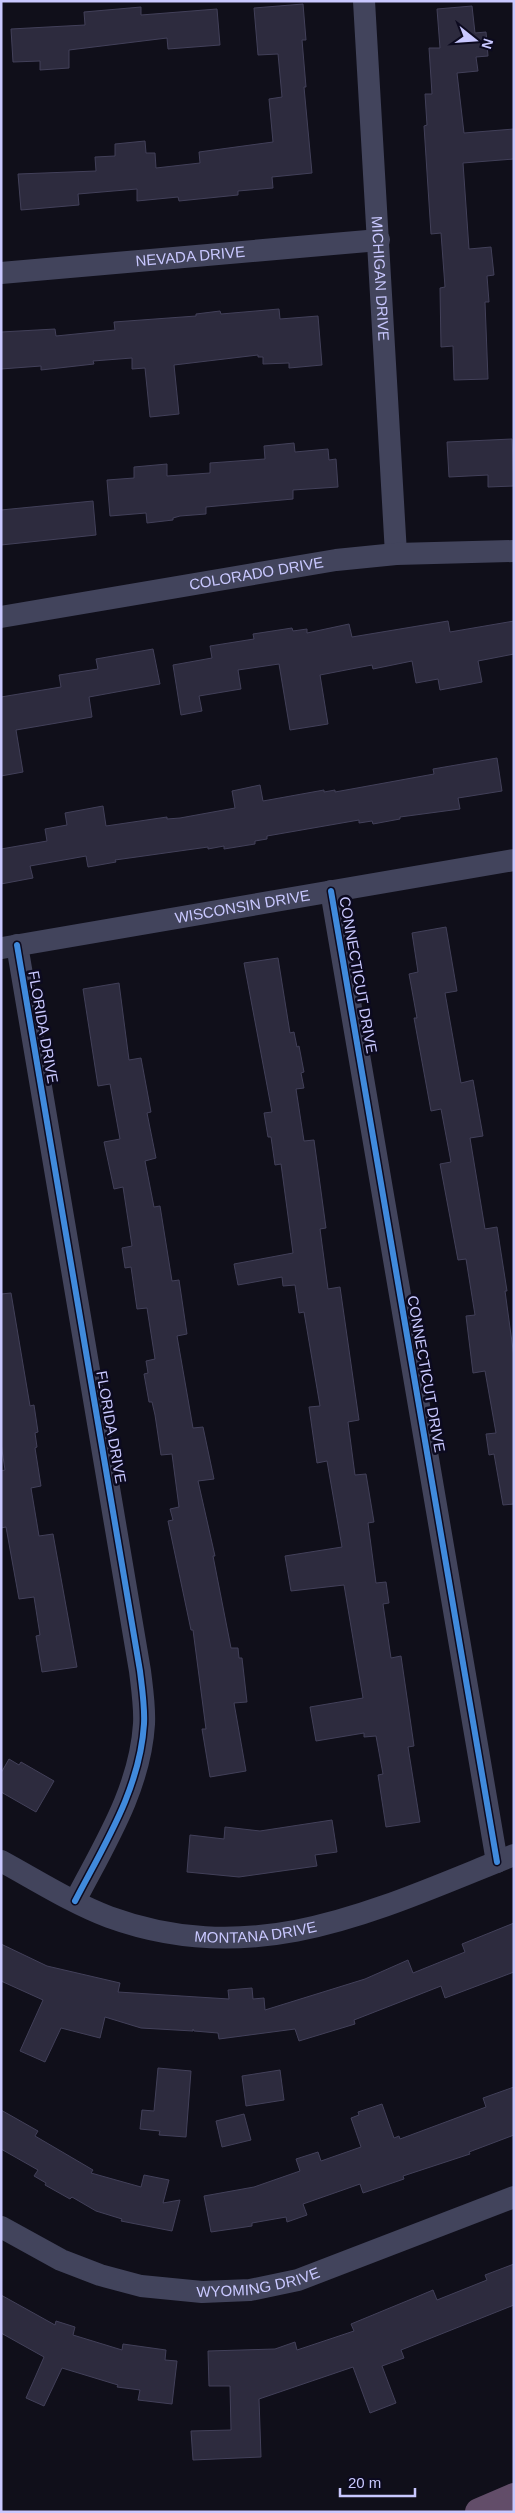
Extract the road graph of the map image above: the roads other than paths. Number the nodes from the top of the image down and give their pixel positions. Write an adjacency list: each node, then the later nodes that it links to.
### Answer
1 (364, 1): 2 (street, MICHIGAN DRIVE)
2 (379, 240): 3 (street, NEVADA DRIVE); 5 (street, MICHIGAN DRIVE)
3 (1, 273)
4 (514, 551): 5 (street, COLORADO DRIVE)
5 (396, 554): 6 (street, COLORADO DRIVE)
6 (1, 617)
7 (514, 860): 8 (street, WISCONSIN DRIVE)
8 (331, 891): 9 (street, WISCONSIN DRIVE); 10 (street, CONNECTICUT DRIVE)
9 (9, 947): 12 (street, FLORIDA DRIVE)
10 (505, 1858): 12 (street, MONTANA DRIVE)
11 (1, 1861): 12 (street, MONTANA DRIVE)
12 (75, 1901)
13 (514, 2197): 14 (street, WYOMING DRIVE)
14 (1, 2227)
15 (514, 2497): 16 (highway)
16 (479, 2512)

